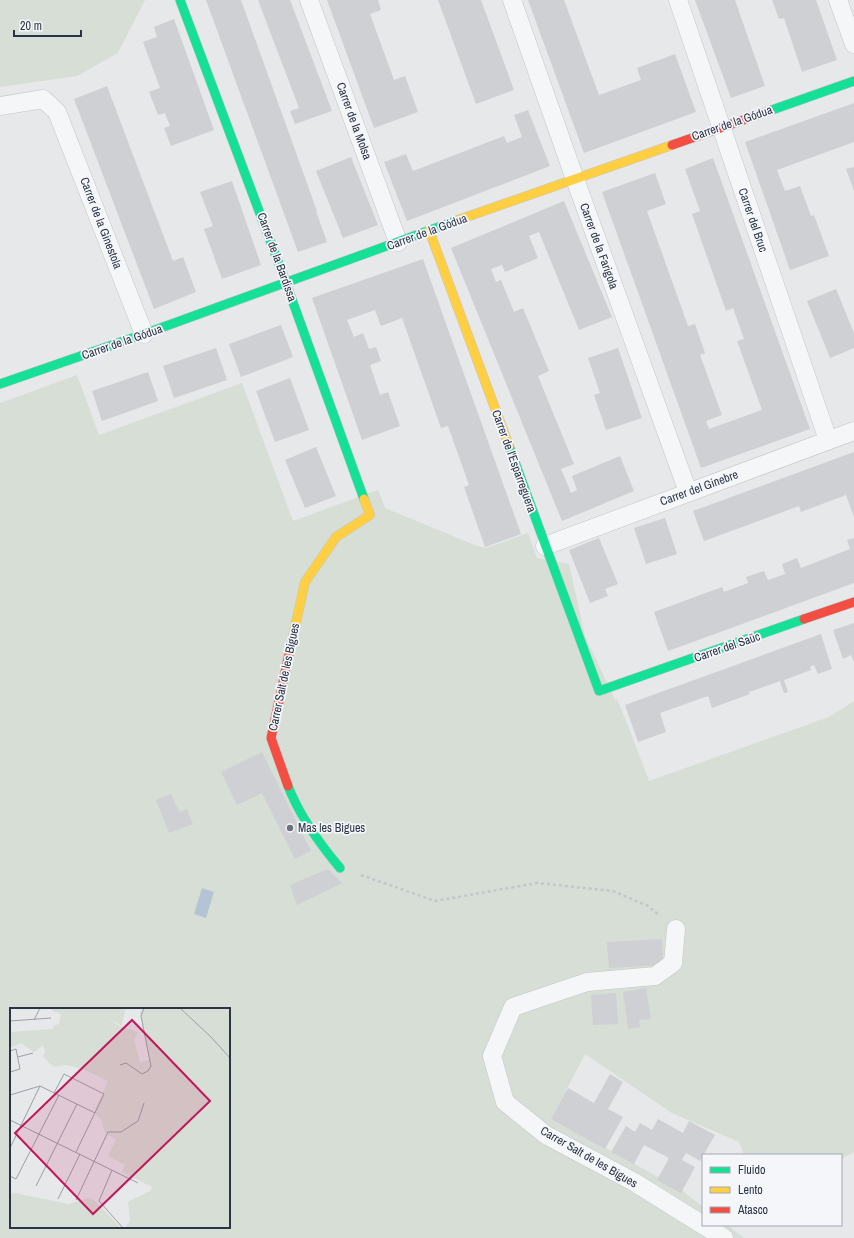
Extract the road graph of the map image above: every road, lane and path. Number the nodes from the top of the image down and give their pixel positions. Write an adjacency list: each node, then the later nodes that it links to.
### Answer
1 (180, 0): 13 (street, Carrer de la Bardissa)
2 (309, 0): 12 (street, Carrer de la Molsa)
3 (512, 0): 10 (street, Carrer de la Farigola)
4 (678, 0): 9 (street, Carrer del Bruc)
5 (838, 0): 6 (street)
6 (854, 44)
7 (854, 81): 9 (street, Carrer de la Gódua)
8 (0, 106): 14 (street, Carrer de la Ginestola)
9 (721, 127): 10 (street, Carrer de la Gódua); 17 (street, Carrer del Bruc)
10 (575, 179): 11 (street, Carrer de la Gódua); 18 (street, Carrer de la Farigola)
11 (429, 230): 12 (street, Carrer de la Gódua); 20 (street, Carrer de l'Esparreguera)
12 (398, 242): 13 (street, Carrer de la Gódua)
13 (286, 283): 14 (street, Carrer de la Gódua); 19 (street, Carrer de la Bardissa)
14 (144, 334): 15 (street, Carrer de la Gódua)
15 (0, 384)
16 (854, 431): 17 (street, Carrer del Ginebre)
17 (828, 440): 18 (street, Carrer del Ginebre)
18 (688, 492): 20 (street, Carrer del Ginebre)
19 (370, 515): 23 (street, Carrer Salt de les Bigues)
20 (545, 546): 22 (street, Carrer de l'Esparreguera)
21 (854, 602): 22 (street, Carrer del Saüc)
22 (599, 691)
23 (340, 868): 24 (path)
24 (676, 929): 25 (street, Carrer Salt de les Bigues)
25 (702, 1224)
26 (705, 1226): 27 (street, Carrer Salt de les Bigues)
27 (724, 1238)

